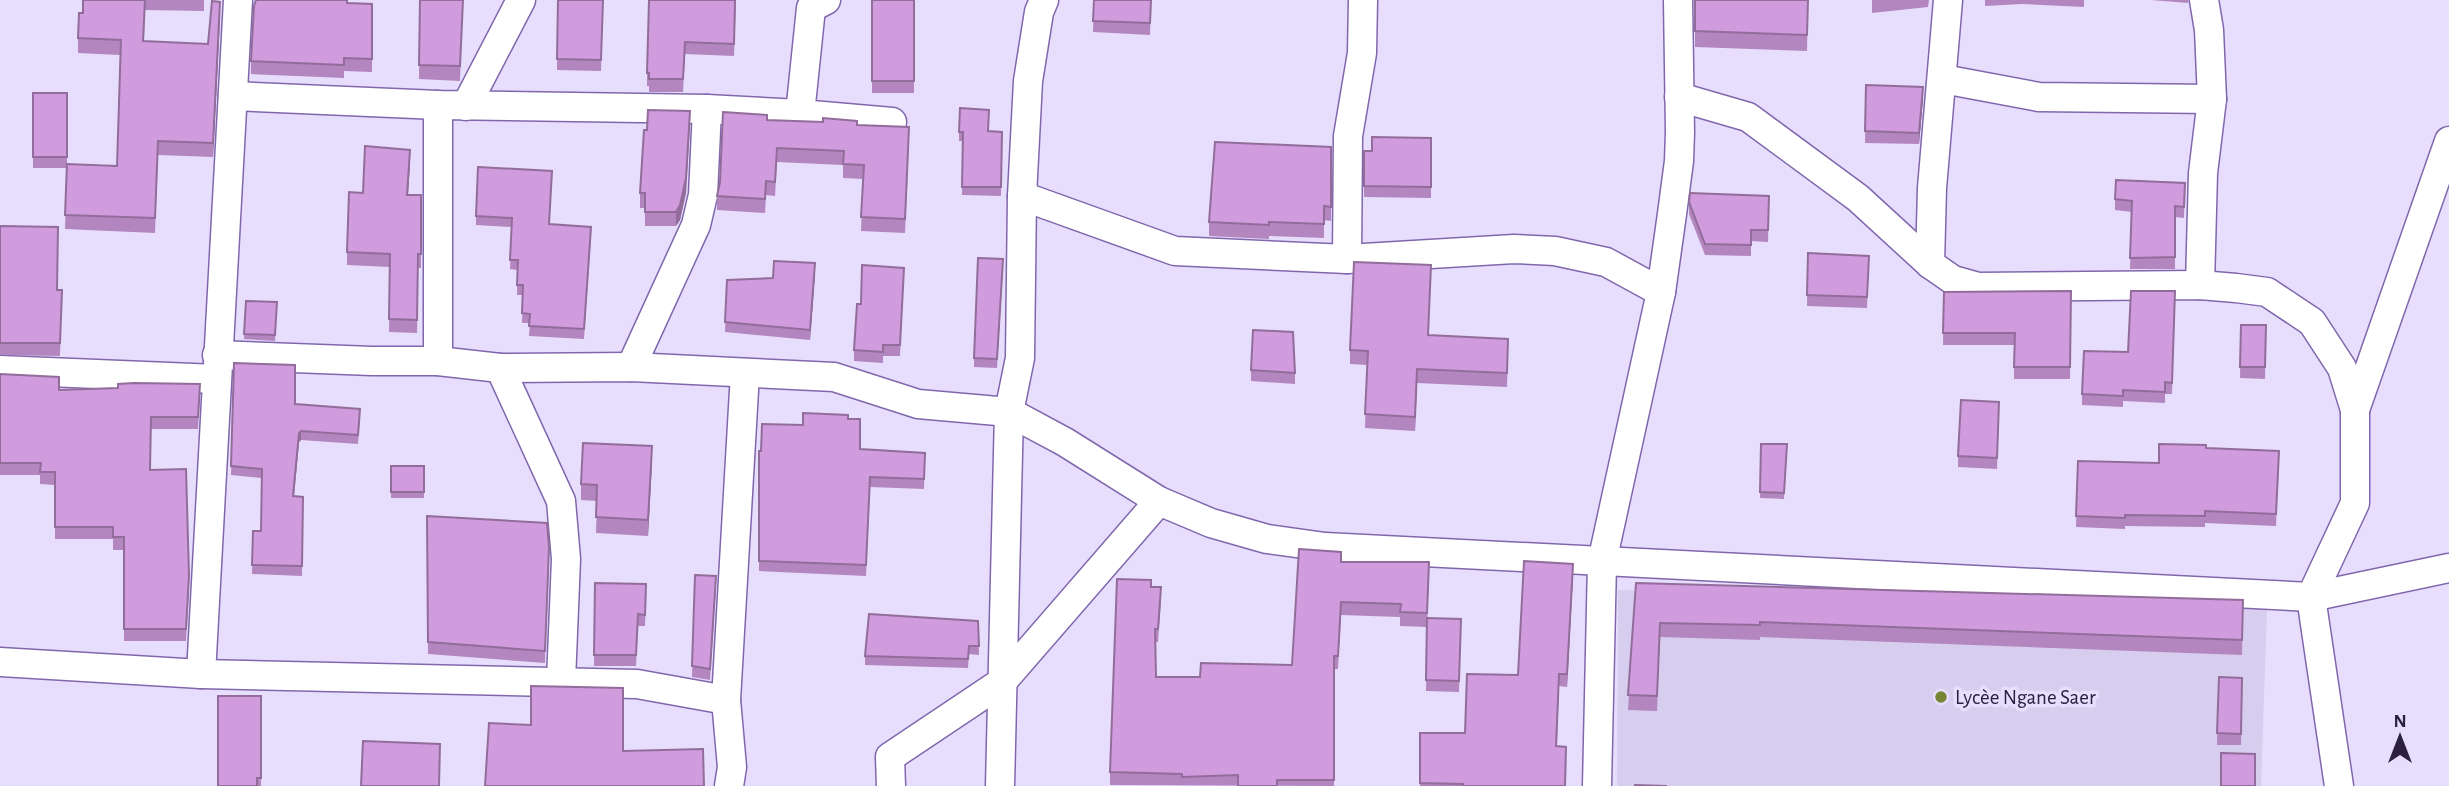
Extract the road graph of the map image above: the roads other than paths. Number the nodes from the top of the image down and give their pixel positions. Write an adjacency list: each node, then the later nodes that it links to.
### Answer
1 (238, 0): 10 (street)
2 (521, 0): 13 (street)
3 (826, 0): 15 (street)
4 (1044, 0): 18 (street)
5 (1363, 0): 19 (street)
6 (1678, 0): 11 (street)
7 (1948, 0): 9 (street)
8 (2204, 0): 12 (street)
9 (1943, 79): 12 (street); 20 (street)
10 (233, 96): 13 (street); 24 (street)
11 (1679, 97): 20 (street); 22 (street)
12 (2212, 99): 21 (street)
13 (452, 105): 14 (street); 23 (street)
14 (707, 109): 15 (street); 25 (street)
15 (800, 114): 16 (street)
16 (892, 122)
17 (2449, 141): 29 (street)
18 (1022, 196): 19 (street); 30 (street)
19 (1347, 259): 22 (street)
20 (1930, 264): 21 (street)
21 (2200, 285): 29 (street)
22 (1661, 292): 32 (street)
23 (438, 360): 24 (street); 26 (street)
24 (217, 367): 27 (street); 36 (street)
25 (631, 367): 26 (street); 28 (street)
26 (500, 368): 37 (street)
27 (0, 370)
28 (745, 373): 30 (street); 39 (street)
29 (2355, 411): 34 (street)
30 (1009, 412): 31 (street); 38 (street)
31 (1159, 501): 32 (street); 38 (street)
32 (1602, 562): 34 (street); 43 (street)
33 (2449, 568): 34 (street)
34 (2311, 597): 44 (street)
35 (0, 662): 36 (street)
36 (201, 674): 37 (street)
37 (561, 681): 39 (street)
38 (1002, 682): 41 (street); 42 (street)
39 (726, 700): 40 (street)
40 (729, 786)
41 (891, 786)
42 (1000, 786)
43 (1597, 786)
44 (2339, 786)

